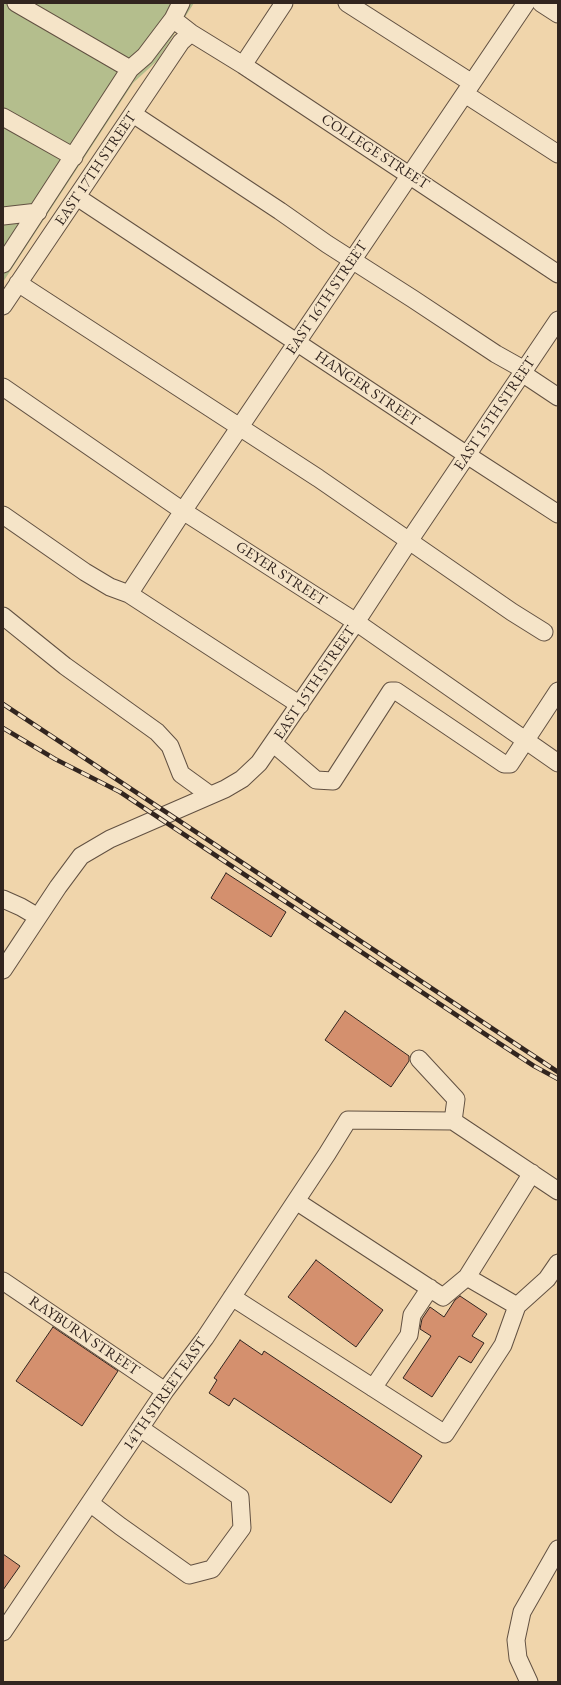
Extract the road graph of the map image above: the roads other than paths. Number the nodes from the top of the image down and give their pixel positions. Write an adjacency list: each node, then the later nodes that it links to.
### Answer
1 (16, 3): 10 (street)
2 (284, 3): 9 (street)
3 (347, 3): 11 (street)
4 (526, 3): 11 (street, EAST 16TH STREET)
5 (541, 3): 7 (street)
6 (176, 8): 8 (street, COLLEGE STREET); 10 (street)
7 (558, 14)
8 (191, 32): 9 (street, COLLEGE STREET); 12 (street, EAST 17TH STREET)
9 (243, 65): 16 (street, COLLEGE STREET)
10 (130, 70): 15 (street)
11 (468, 89): 14 (street); 16 (street, EAST 16TH STREET)
12 (133, 114): 17 (street, EAST 17TH STREET); 20 (street)
13 (3, 117): 15 (street)
14 (558, 154)
15 (74, 157): 18 (street)
16 (410, 176): 20 (street, EAST 16TH STREET); 22 (street, COLLEGE STREET)
17 (77, 198): 23 (street, EAST 17TH STREET); 26 (street, HANGER STREET)
18 (38, 212): 19 (street); 21 (street)
19 (3, 216)
20 (353, 260): 26 (street, EAST 16TH STREET); 27 (street)
21 (3, 264)
22 (558, 274)
23 (18, 283): 24 (street, EAST 17TH STREET); 30 (street)
24 (3, 306)
25 (558, 320): 27 (street, EAST 15TH STREET)
26 (298, 343): 30 (street, EAST 16TH STREET); 31 (street, HANGER STREET)
27 (523, 371): 29 (street); 31 (street, EAST 15TH STREET)
28 (3, 387): 32 (street, GEYER STREET)
29 (558, 397)
30 (240, 428): 32 (street, EAST 16TH STREET); 35 (street)
31 (467, 455): 33 (street, HANGER STREET); 35 (street, EAST 15TH STREET)
32 (183, 511): 36 (street, EAST 16TH STREET); 38 (street, GEYER STREET)
33 (558, 514)
34 (3, 515): 36 (street)
35 (409, 541): 38 (street, EAST 15TH STREET); 39 (street)
36 (129, 594): 41 (street)
37 (3, 616): 45 (street)
38 (356, 622): 41 (street, EAST 15TH STREET); 42 (street, GEYER STREET)
39 (544, 632)
40 (558, 691): 42 (street)
41 (300, 705): 43 (street, EAST 15TH STREET)
42 (526, 740): 43 (street); 44 (street, GEYER STREET)
43 (274, 744): 45 (street, EAST 15TH STREET)
44 (558, 763)
45 (210, 795): 47 (street, EAST 15TH STREET)
46 (3, 899): 47 (street)
47 (38, 918): 48 (street, EAST 15TH STREET)
48 (3, 970)
49 (419, 1059): 50 (street)
50 (453, 1121): 51 (street); 53 (street, 14TH STREET EAST)
51 (532, 1173): 52 (street); 55 (street)
52 (558, 1191)
53 (296, 1200): 57 (street); 58 (street, 14TH STREET EAST)
54 (558, 1263): 59 (street)
55 (468, 1277): 57 (street); 59 (street)
56 (3, 1281): 61 (street, RAYBURN STREET)
57 (430, 1288): 60 (street)
58 (232, 1297): 60 (street); 61 (street, 14TH STREET EAST)
59 (517, 1306): 60 (street)
60 (373, 1388)
61 (165, 1391): 62 (street, 14TH STREET EAST)
62 (140, 1428): 63 (street, 14TH STREET EAST); 63 (street)
63 (90, 1503): 65 (street, 14TH STREET EAST)
64 (558, 1549): 66 (street)
65 (3, 1632)
66 (527, 1680)

